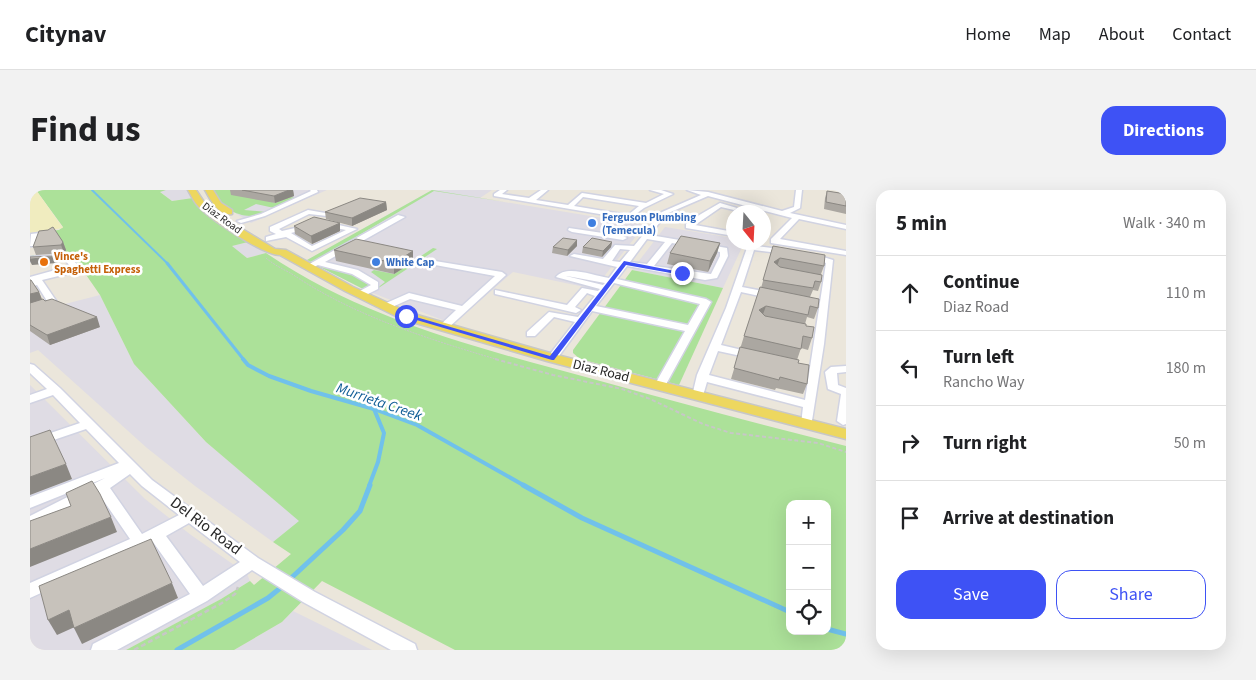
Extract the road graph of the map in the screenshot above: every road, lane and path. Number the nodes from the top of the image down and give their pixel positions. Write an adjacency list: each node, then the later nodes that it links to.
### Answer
1 (209, 190): 23 (main road, Diaz Road)
2 (313, 190): 23 (street)
3 (504, 190): 11 (street)
4 (545, 190): 11 (street)
5 (654, 190): 12 (street)
6 (690, 190): 10 (street)
7 (799, 190): 19 (street)
8 (194, 192): 42 (main road, Diaz Road)
9 (585, 192): 12 (street); 14 (street)
10 (708, 194): 15 (street); 19 (street)
11 (530, 201): 14 (street)
12 (644, 206): 14 (street); 17 (street)
13 (726, 206): 18 (street)
14 (568, 208)
15 (673, 209): 17 (street); 18 (street)
16 (335, 210): 20 (street)
17 (664, 213): 31 (street)
18 (695, 213): 28 (street)
19 (782, 213): 21 (street)
20 (327, 214): 30 (street); 30 (street)
21 (797, 216): 25 (street); 38 (street)
22 (401, 217): 33 (street)
23 (241, 221): 32 (main road, Diaz Road)
24 (299, 227): 30 (street)
25 (846, 227)
26 (629, 229): 40 (street)
27 (572, 230): 40 (street)
28 (726, 232)
29 (48, 234): 36 (street)
30 (284, 234): 32 (street)
31 (645, 236): 34 (street); 41 (street)
32 (269, 239): 42 (main road, Diaz Road)
33 (361, 239): 37 (street); 48 (street)
34 (670, 240): 50 (street); 50 (street)
35 (771, 240): 38 (street)
36 (31, 241)
37 (370, 241)
38 (774, 241): 43 (street)
39 (603, 242): 40 (street)
40 (624, 242): 41 (street); 46 (street)
41 (636, 248): 49 (street)
42 (282, 252): 48 (main road, Diaz Road)
43 (846, 252)
44 (574, 256): 46 (street)
45 (30, 259): 51 (street)
46 (609, 262): 49 (street)
47 (438, 263): 64 (street)
48 (313, 264): 59 (main road, Diaz Road); 59 (street)
49 (623, 264): 50 (street); 56 (street)
50 (650, 267)
51 (30, 280)
52 (591, 281): 56 (street)
53 (52, 282): 55 (street)
54 (30, 284): 55 (street)
55 (42, 284): 62 (street)
56 (607, 286): 63 (street); 65 (street); 67 (street)
57 (737, 289): 60 (street); 69 (street); 80 (street)
58 (498, 292): 63 (street)
59 (361, 294): 61 (main road, Diaz Road)
60 (785, 298)
61 (387, 306): 64 (street); 66 (main road, Diaz Road)
62 (30, 308)
63 (569, 308): 65 (street)
64 (464, 309): 66 (street)
65 (586, 313): 67 (street); 68 (street); 70 (street)
66 (443, 327): 70 (main road, Diaz Road)
67 (692, 329): 75 (street)
68 (531, 334)
69 (715, 347): 71 (street); 74 (street)
70 (552, 358): 75 (main road, Diaz Road)
71 (770, 360)
72 (30, 367): 76 (street, Del Rio Road)
73 (846, 369): 77 (street)
74 (703, 376): 78 (street); 80 (street)
75 (660, 386): 78 (main road, Diaz Road)
76 (56, 390): 79 (street); 81 (street, Del Rio Road)
77 (846, 394): 83 (street)
78 (698, 396): 82 (main road, Diaz Road)
79 (30, 399)
80 (810, 405): 82 (street)
81 (88, 424): 84 (street); 85 (street, Del Rio Road)
82 (807, 424): 83 (main road, Diaz Road)
83 (845, 428)
84 (30, 444)
85 (130, 466): 86 (street); 87 (street); 88 (street, Del Rio Road)
86 (102, 487): 89 (street); 91 (street)
87 (30, 503)
88 (190, 515): 90 (street); 92 (street, Del Rio Road)
89 (30, 522)
90 (156, 534): 91 (street); 94 (street)
91 (140, 542): 93 (street)
92 (252, 562): 94 (street); 96 (street, Del Rio Road)
93 (30, 591)
94 (201, 596): 95 (street)
95 (100, 650)
96 (408, 650)

